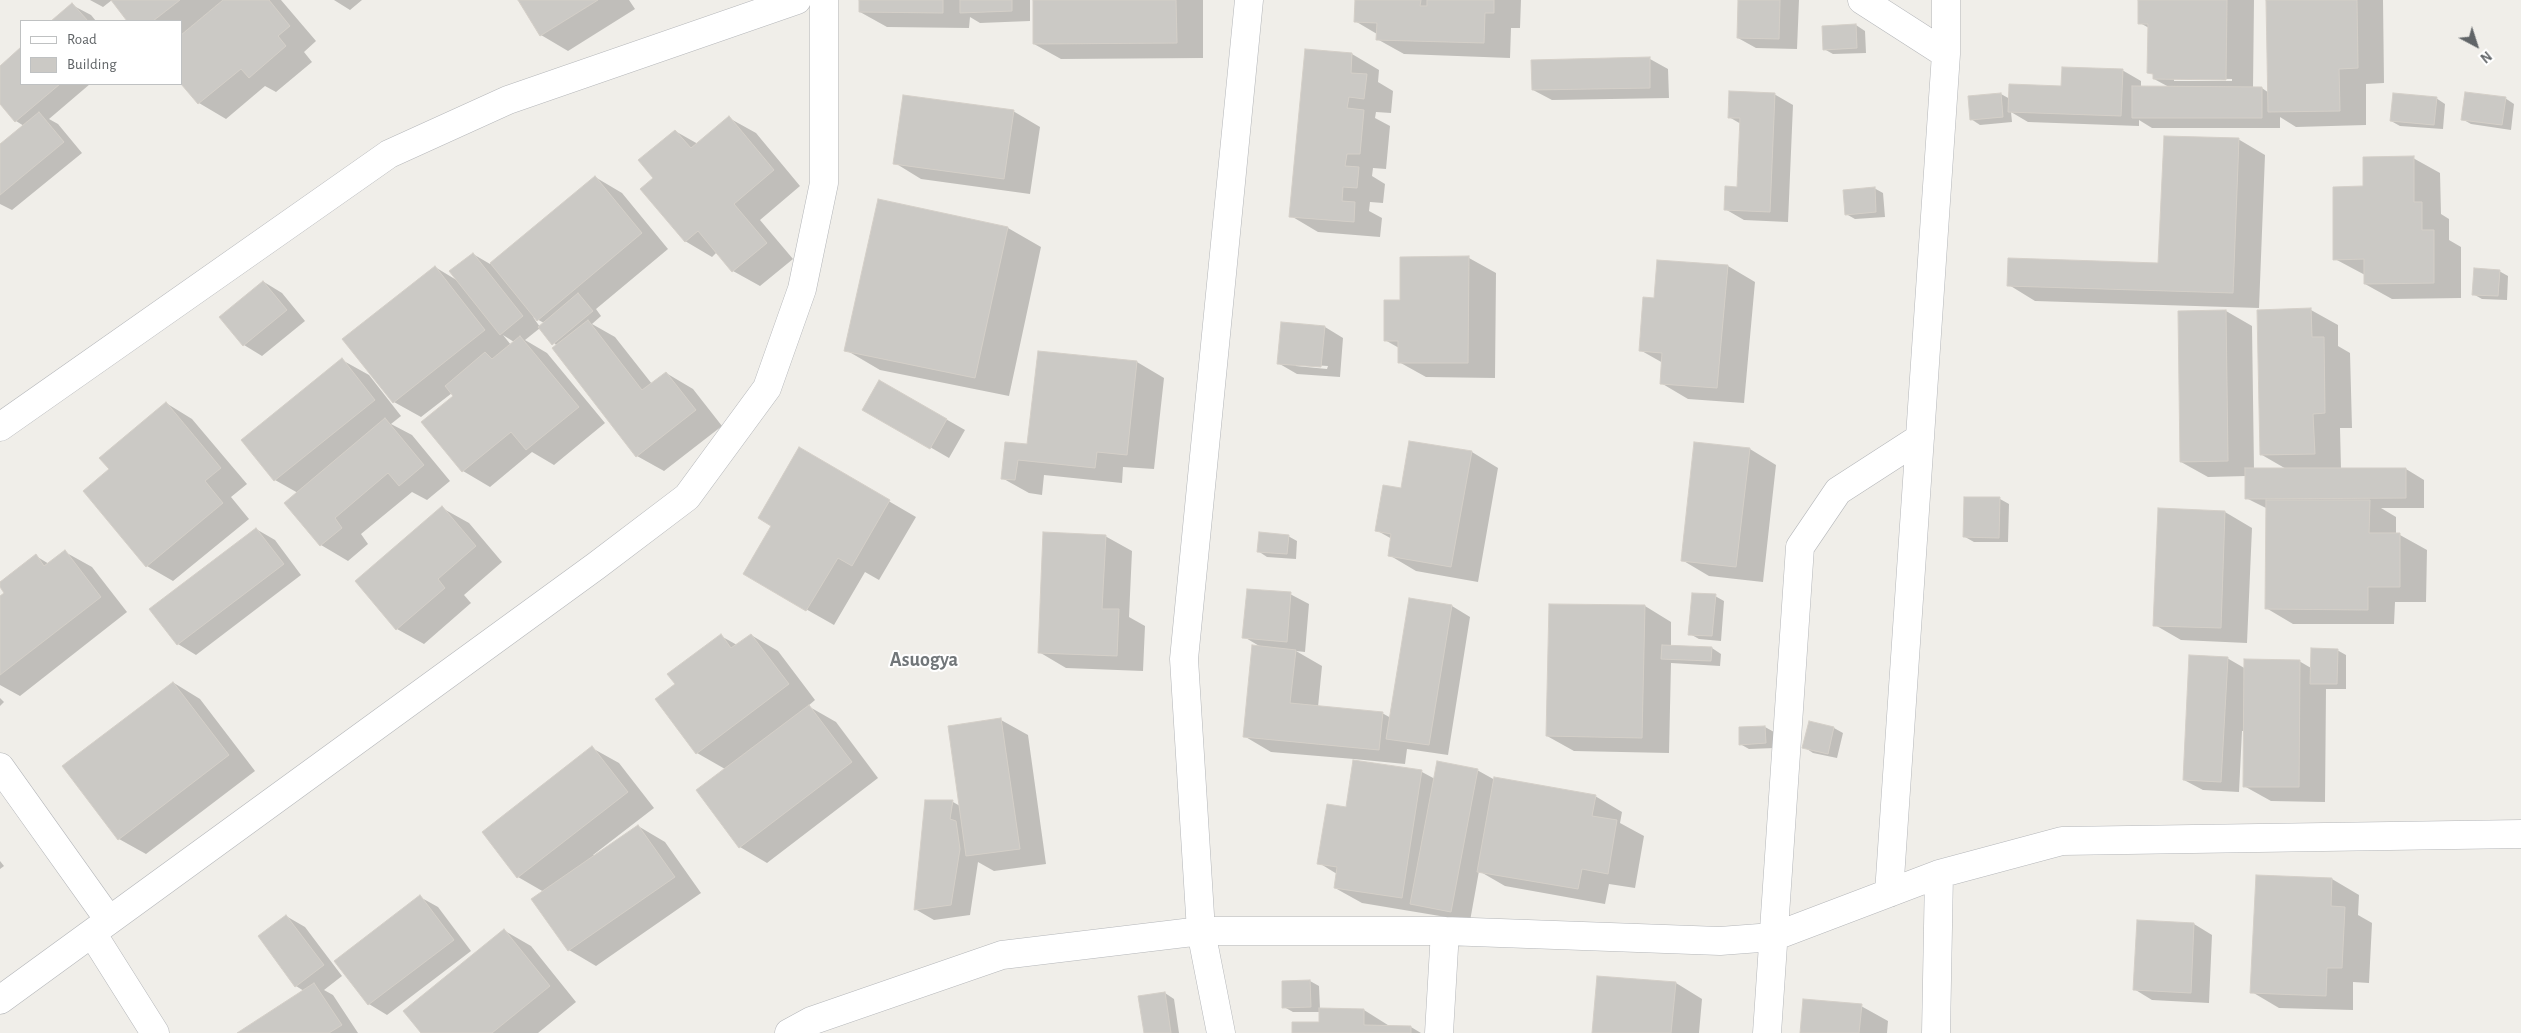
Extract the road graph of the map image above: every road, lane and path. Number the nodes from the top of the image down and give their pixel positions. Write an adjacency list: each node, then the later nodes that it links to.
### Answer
1 (797, 0): 7 (street)
2 (824, 0): 13 (street)
3 (1249, 0): 15 (street)
4 (1862, 0): 6 (street)
5 (1946, 0): 6 (street)
6 (1946, 54): 8 (street)
7 (0, 427)
8 (1920, 438): 12 (street); 16 (street)
9 (0, 767): 13 (street)
10 (2521, 834): 11 (street)
11 (1939, 874): 12 (street); 23 (street)
12 (1889, 893): 16 (street)
13 (101, 927): 17 (street); 18 (street)
14 (1445, 930): 15 (street); 16 (street); 21 (street)
15 (1201, 931): 19 (street); 20 (street)
16 (1773, 937): 22 (street)
17 (0, 1000)
18 (155, 1033)
19 (789, 1033)
20 (1220, 1033)
21 (1439, 1033)
22 (1767, 1033)
23 (1936, 1033)

